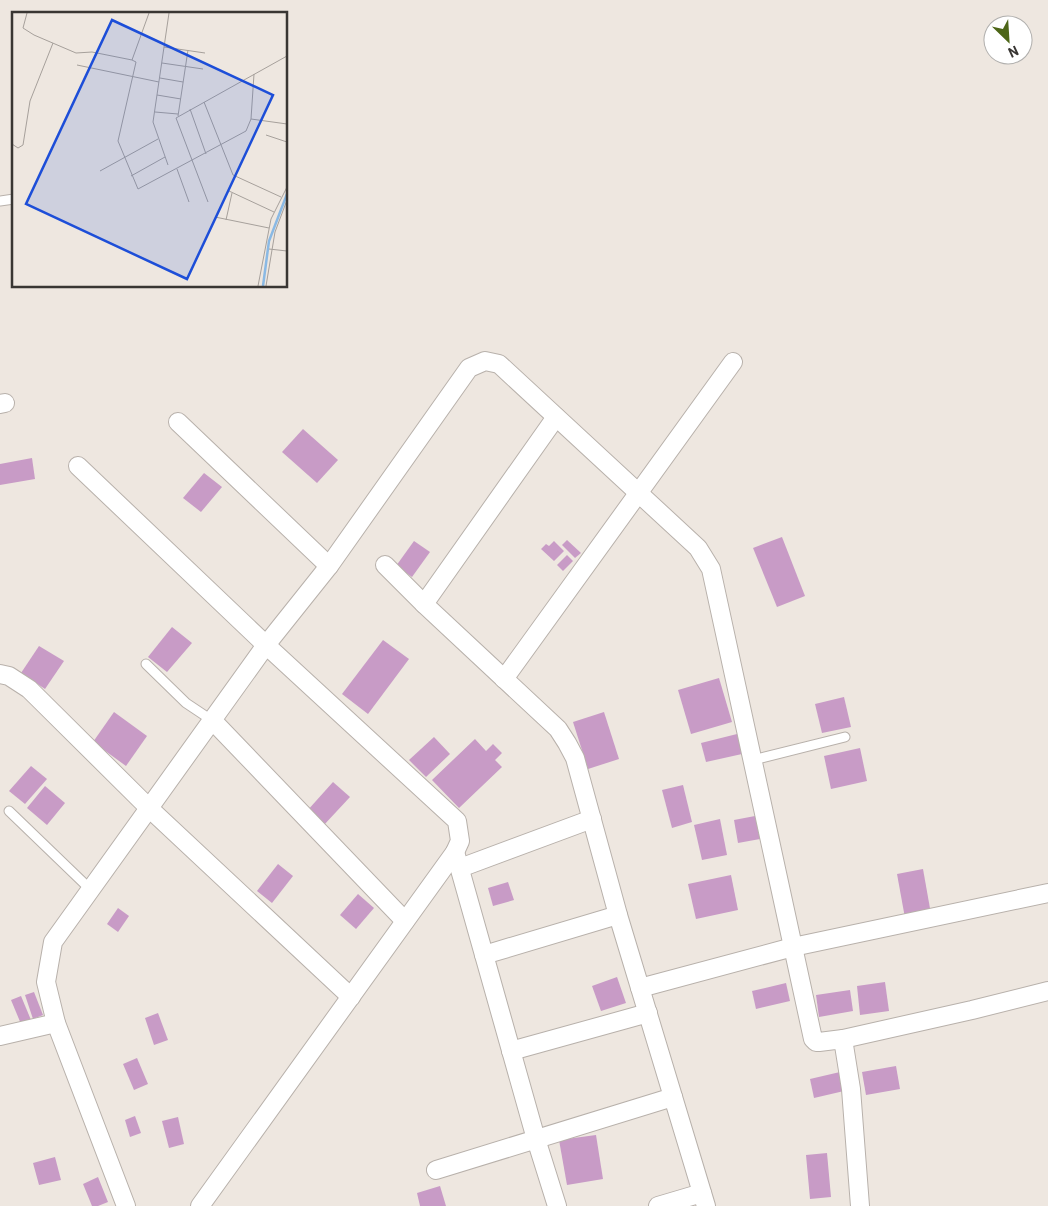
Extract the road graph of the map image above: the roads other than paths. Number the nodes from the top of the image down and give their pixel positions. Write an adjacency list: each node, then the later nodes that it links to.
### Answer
1 (733, 362): 5 (street)
2 (556, 417): 5 (street); 7 (street); 8 (street)
3 (178, 422): 7 (street)
4 (78, 466): 9 (street)
5 (639, 494): 12 (street); 15 (street)
6 (385, 564): 8 (street)
7 (329, 566): 9 (street)
8 (424, 604): 12 (street)
9 (266, 646): 13 (street); 19 (street)
10 (146, 664): 13 (lane)
11 (0, 674): 16 (street)
12 (504, 679): 18 (street)
13 (212, 721): 16 (street); 23 (street)
14 (845, 738): 15 (lane)
15 (753, 760): 24 (street)
16 (150, 809): 20 (street); 28 (street)
17 (9, 811): 20 (lane)
18 (592, 819): 19 (street); 22 (street)
19 (458, 860): 23 (street); 25 (street)
20 (91, 890): 30 (street)
21 (1048, 893): 24 (street)
22 (618, 915): 25 (street); 26 (street)
23 (405, 921): 28 (street)
24 (793, 947): 26 (street); 32 (street)
25 (484, 955): 33 (street)
26 (640, 988): 29 (street)
27 (1048, 991): 32 (street)
28 (351, 997): 39 (street)
29 (648, 1013): 33 (street); 34 (street)
30 (56, 1022): 31 (street); 38 (street)
31 (0, 1036)
32 (842, 1039): 42 (street)
33 (511, 1051): 35 (street)
34 (673, 1097): 35 (street); 37 (street)
35 (536, 1139): 36 (street); 40 (street)
36 (436, 1170)
37 (704, 1200): 41 (street)
38 (126, 1206)
39 (200, 1206)
40 (557, 1206)
41 (658, 1206)
42 (860, 1206)

